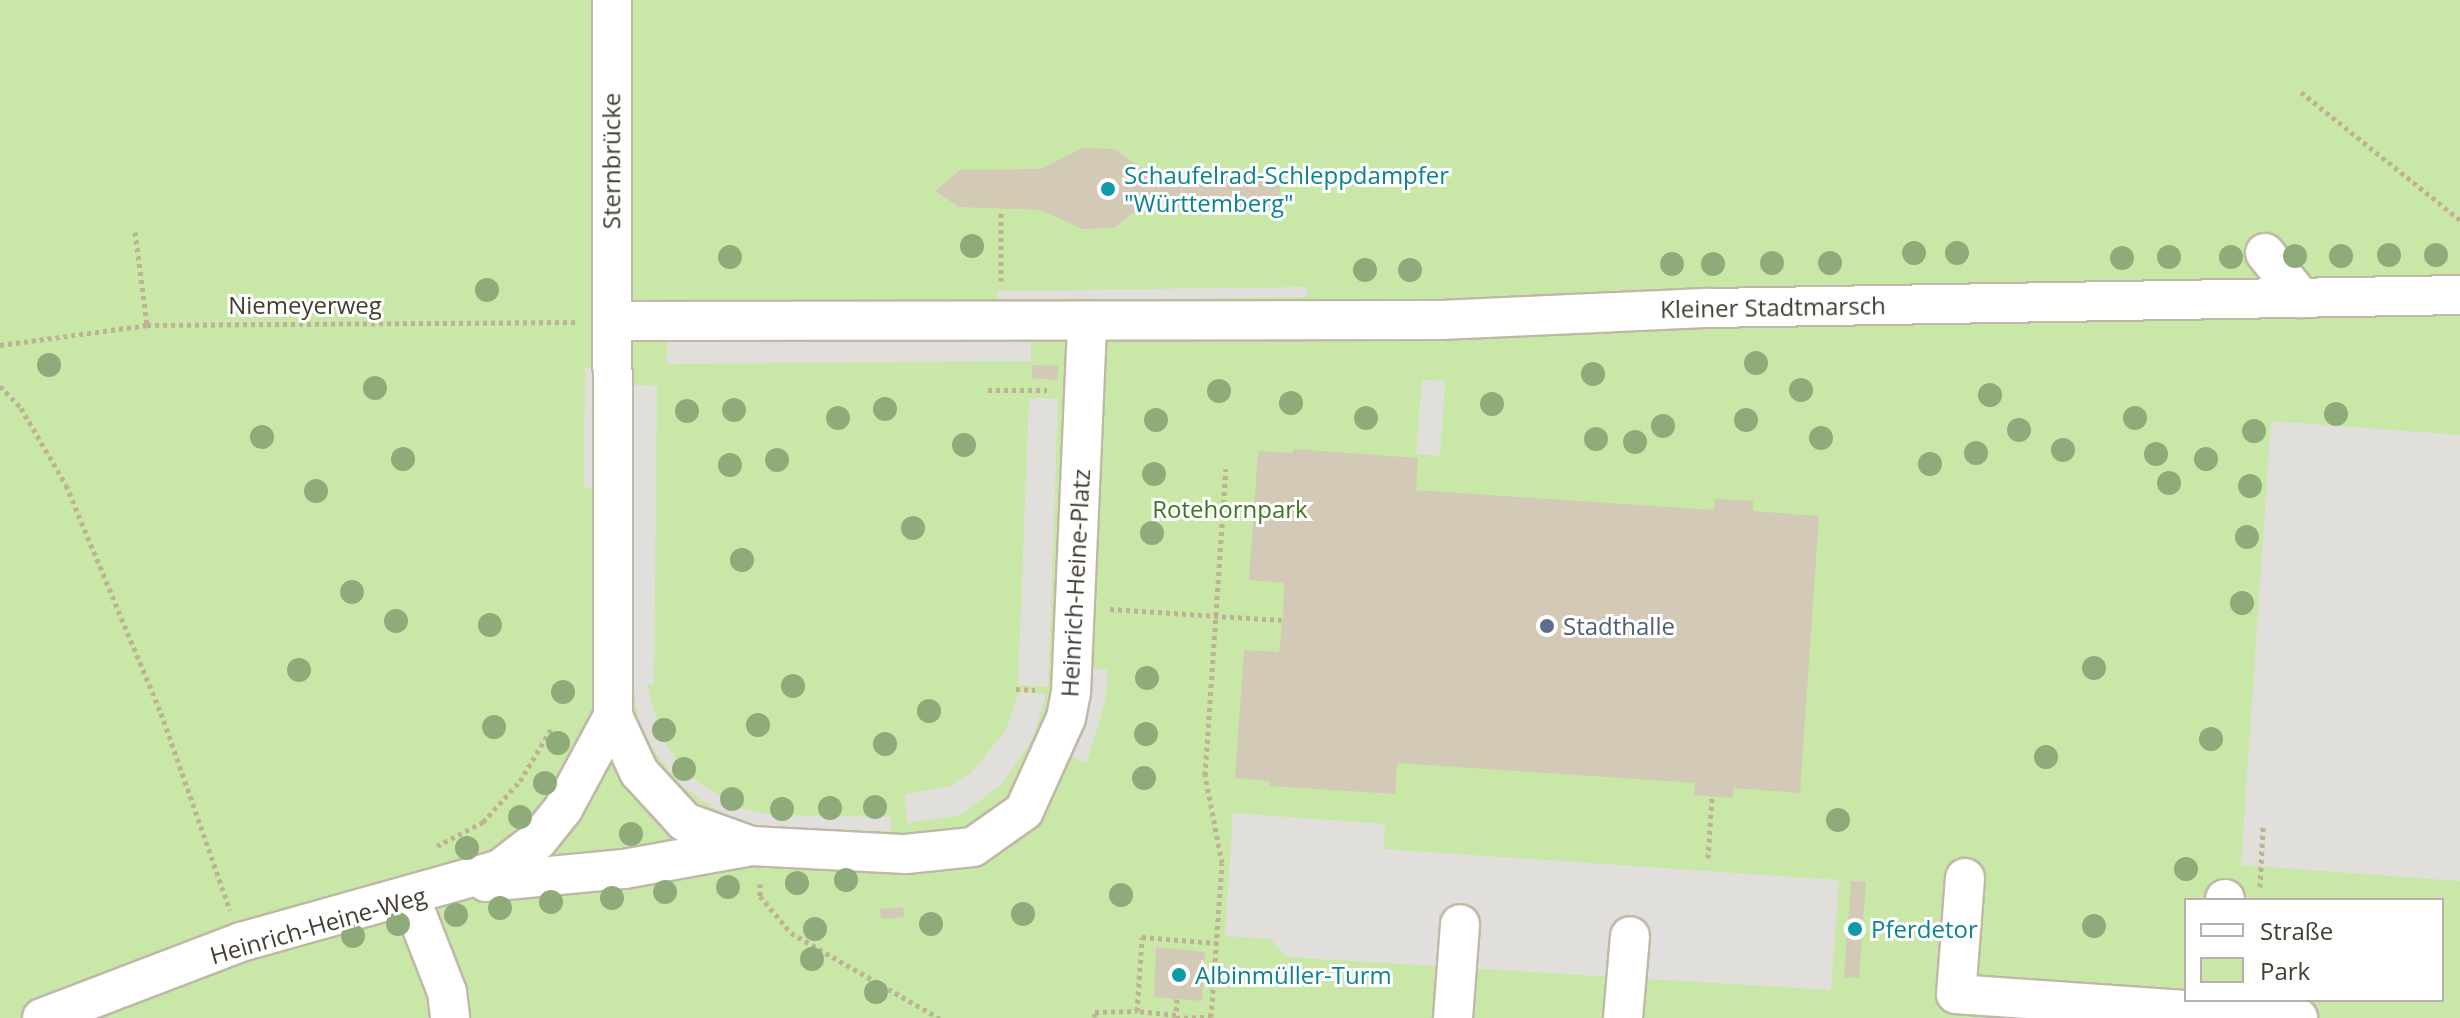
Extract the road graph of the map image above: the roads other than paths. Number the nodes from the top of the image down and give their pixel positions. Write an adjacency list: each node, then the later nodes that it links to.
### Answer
1 (612, 0): 5 (street, Sternbrücke)
2 (2265, 253): 4 (street)
3 (2460, 295): 4 (street, Kleiner Stadtmarsch)
4 (2301, 298): 6 (street, Kleiner Stadtmarsch)
5 (612, 321): 6 (street); 7 (street, Heinrich-Heine-Platz)
6 (1087, 323): 8 (street, Heinrich-Heine-Platz)
7 (613, 716): 8 (street, Heinrich-Heine-Platz); 10 (street, Heinrich-Heine-Weg)
8 (751, 846): 10 (street, Heinrich-Heine-Weg)
9 (1965, 878): 14 (street)
10 (459, 884): 11 (street, Heinrich-Heine-Weg)
11 (410, 897): 15 (street, Heinrich-Heine-Weg); 16 (street)
12 (1460, 924): 17 (street)
13 (1630, 936): 18 (street)
14 (2217, 1006): 19 (street)
15 (42, 1018)
16 (450, 1018)
17 (1453, 1018)
18 (1623, 1018)
19 (2298, 1018)

